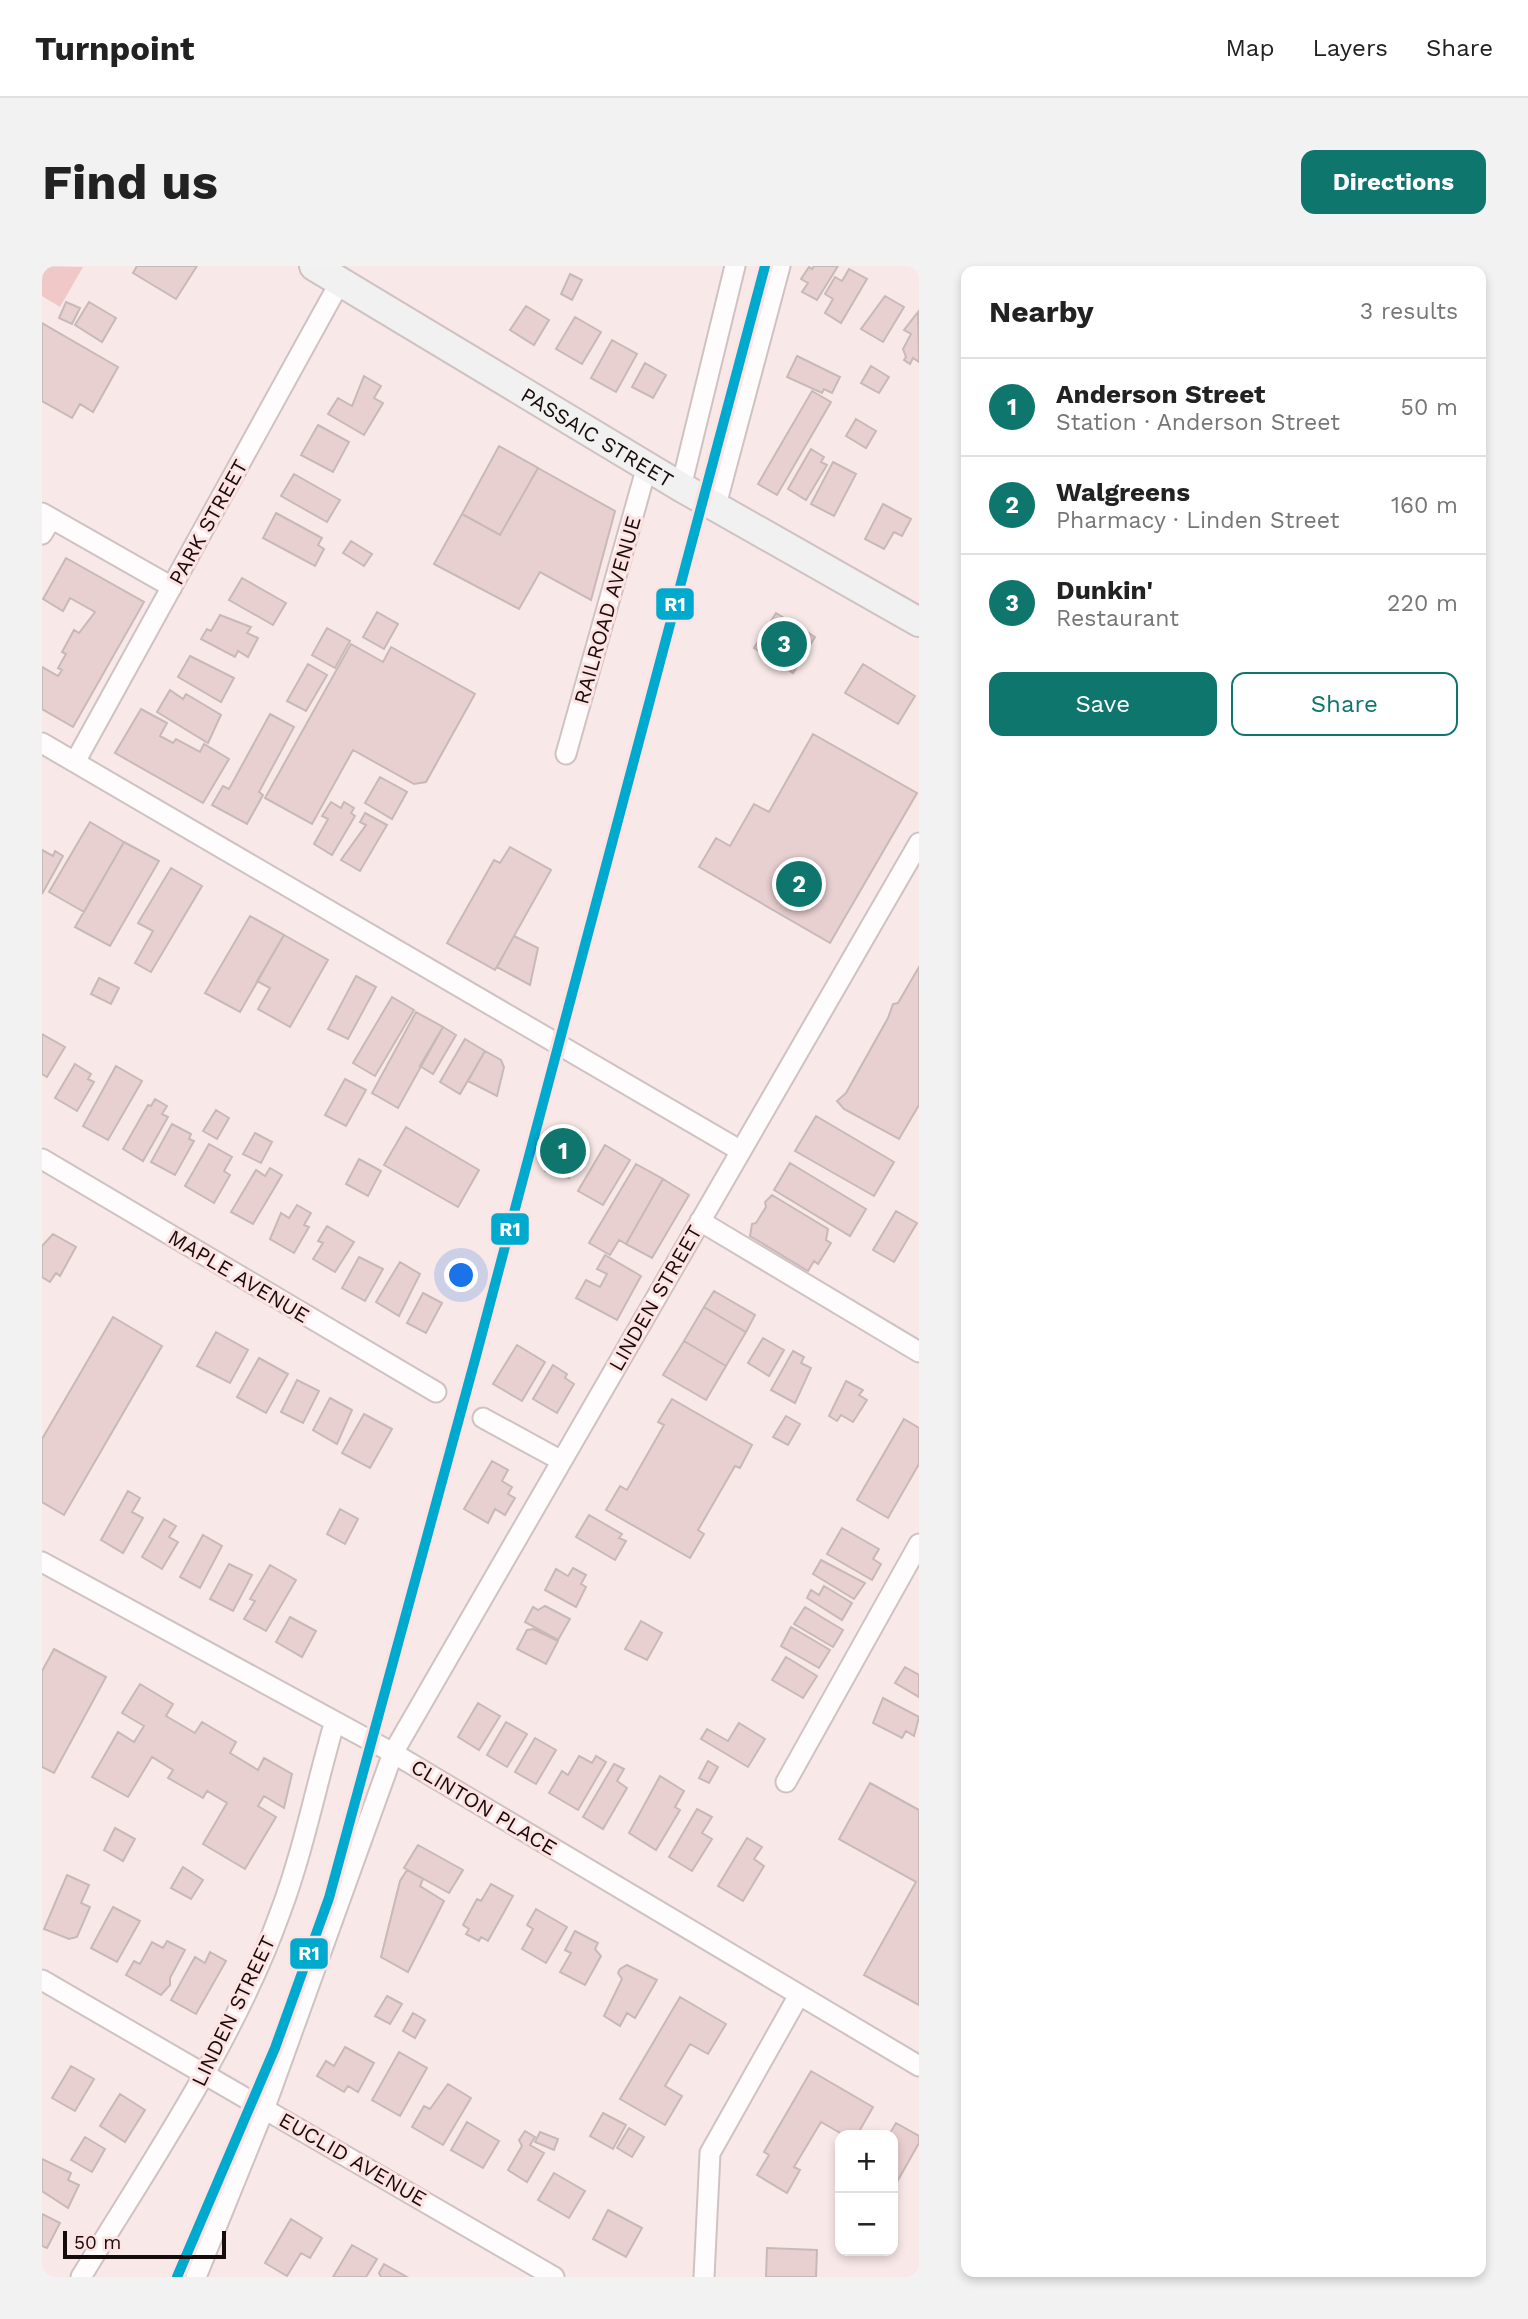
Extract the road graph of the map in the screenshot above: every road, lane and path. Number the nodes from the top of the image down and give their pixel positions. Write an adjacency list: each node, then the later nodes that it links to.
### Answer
1 (735, 266): 5 (street)
2 (780, 266): 6 (street)
3 (325, 271): 4 (main road, PASSAIC STREET); 8 (street, PARK STREET)
4 (647, 466): 5 (main road, PASSAIC STREET); 11 (street, RAILROAD AVENUE)
5 (681, 487): 6 (main road, PASSAIC STREET)
6 (716, 505): 9 (main road, PASSAIC STREET)
7 (45, 522): 8 (street)
8 (172, 587): 12 (street, PARK STREET)
9 (919, 622)
10 (42, 743): 12 (street)
11 (566, 754)
12 (75, 762): 14 (street)
13 (919, 843): 14 (street, LINDEN STREET)
14 (741, 1151): 16 (street, LINDEN STREET)
15 (42, 1159): 18 (street, MAPLE AVENUE)
16 (700, 1221): 17 (street); 20 (street, LINDEN STREET)
17 (919, 1352)
18 (436, 1392)
19 (483, 1418): 20 (street)
20 (560, 1460): 24 (street, LINDEN STREET)
21 (919, 1544): 25 (street)
22 (42, 1562): 23 (street, CLINTON PLACE)
23 (334, 1724): 24 (street, CLINTON PLACE); 29 (street, LINDEN STREET)
24 (393, 1753): 27 (street, CLINTON PLACE); 30 (street, LINDEN STREET)
25 (786, 1782)
26 (42, 1980): 29 (street, EUCLID AVENUE)
27 (799, 1995): 28 (street, CLINTON PLACE); 34 (street)
28 (919, 2066)
29 (205, 2073): 30 (street, EUCLID AVENUE); 31 (street, LINDEN STREET)
30 (265, 2107): 32 (street, LINDEN STREET); 33 (street, EUCLID AVENUE)
31 (81, 2277)
32 (196, 2277)
33 (554, 2277)
34 (704, 2277)

